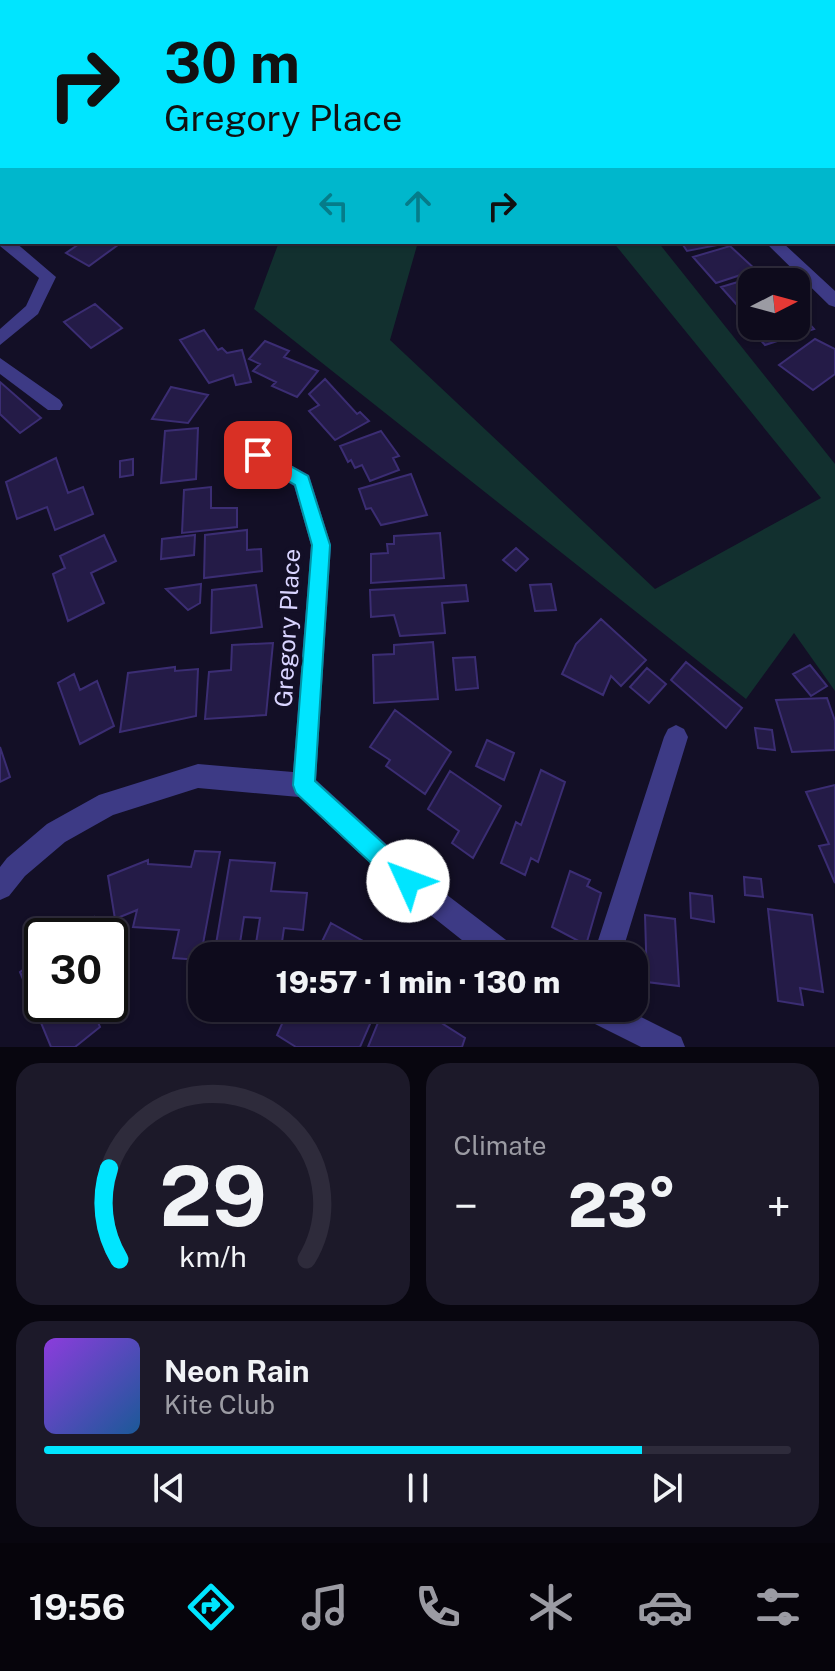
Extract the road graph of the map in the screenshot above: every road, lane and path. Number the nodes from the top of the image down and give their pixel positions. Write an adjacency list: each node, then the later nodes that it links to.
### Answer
1 (7, 244): 4 (street)
2 (775, 244): 3 (street)
3 (835, 301)
4 (0, 339)
5 (0, 365): 6 (street)
6 (54, 405)
7 (258, 455): 9 (street, Gregory Place)
8 (676, 737): 12 (street)
9 (304, 785): 10 (street); 11 (street)
10 (0, 887)
11 (486, 942)
12 (611, 942)
13 (621, 1022): 14 (street)
14 (671, 1047)

